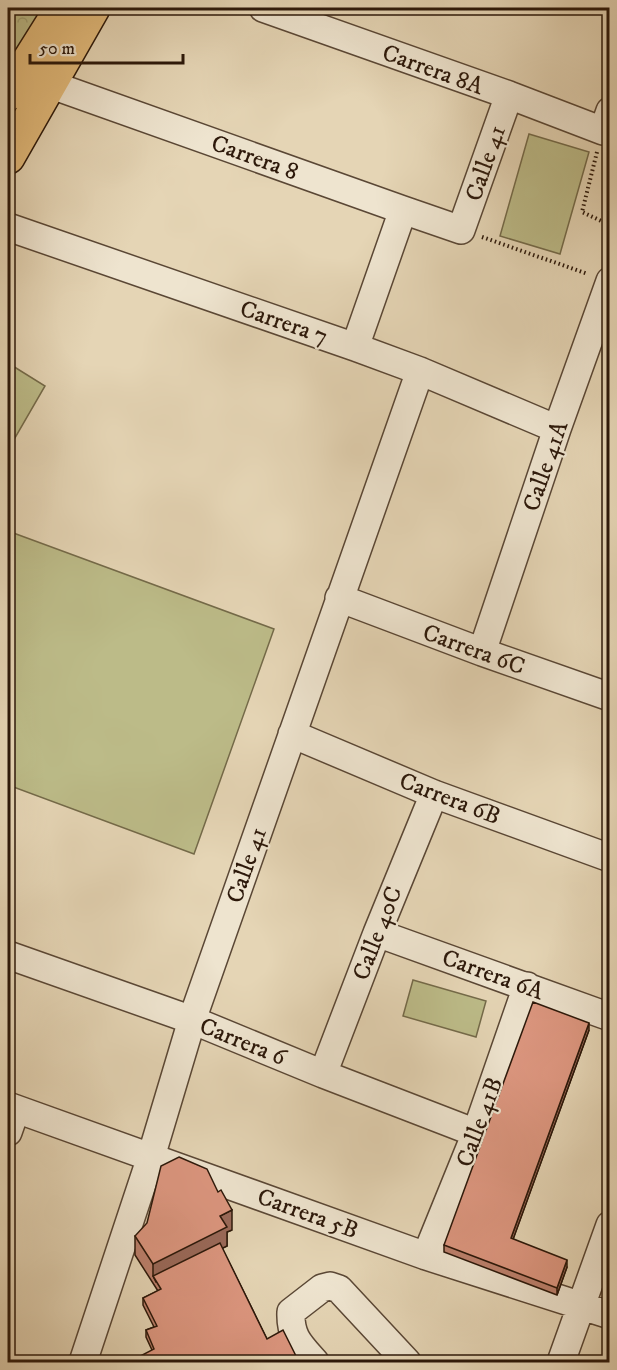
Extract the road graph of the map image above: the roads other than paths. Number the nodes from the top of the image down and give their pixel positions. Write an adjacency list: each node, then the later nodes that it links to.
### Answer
1 (62, 8): 4 (main road)
2 (93, 8): 5 (main road)
3 (264, 8): 6 (street, Carrera 8A)
4 (10, 84)
5 (49, 84): 8 (main road); 9 (street, Carrera 8)
6 (509, 95): 7 (street, Carrera 8A); 11 (street, Calle 41)
7 (606, 121)
8 (8, 157)
9 (403, 210): 11 (street, Carrera 8); 13 (street)
10 (8, 227): 13 (street, Carrera 7)
11 (461, 230)
12 (609, 281): 15 (street, Calle 41A)
13 (355, 347): 14 (street, Carrera 7)
14 (420, 371): 15 (street, Carrera 7); 16 (street, Calle 41)
15 (557, 429): 17 (street, Calle 41A)
16 (339, 598): 17 (street, Carrera 6C); 19 (street, Calle 41)
17 (482, 652): 18 (street, Carrera 6C)
18 (609, 697)
19 (292, 734): 20 (street, Carrera 6B); 26 (street, Calle 41)
20 (434, 794): 21 (street, Carrera 6B); 22 (street, Calle 40C)
21 (609, 858)
22 (377, 933): 24 (street, Carrera 6A); 27 (street, Calle 40C)
23 (8, 955): 26 (street, Carrera 6)
24 (527, 986): 25 (street, Carrera 6A); 29 (street, Calle 41B)
25 (609, 1017)
26 (192, 1020): 27 (street, Carrera 6); 30 (street, Calle 41)
27 (324, 1074): 29 (street, Carrera 6)
28 (10, 1116): 30 (street, Carrera 5B)
29 (476, 1132): 32 (street, Calle 41B)
30 (151, 1157): 32 (street, Carrera 5B); 35 (street, Calle 41)
31 (609, 1225): 33 (street)
32 (426, 1256): 33 (street, Carrera 5B)
33 (581, 1306): 34 (street, Carrera 5B); 38 (street)
34 (609, 1315)
35 (83, 1362)
36 (315, 1362): 37 (street)
37 (407, 1362)
38 (561, 1362)

